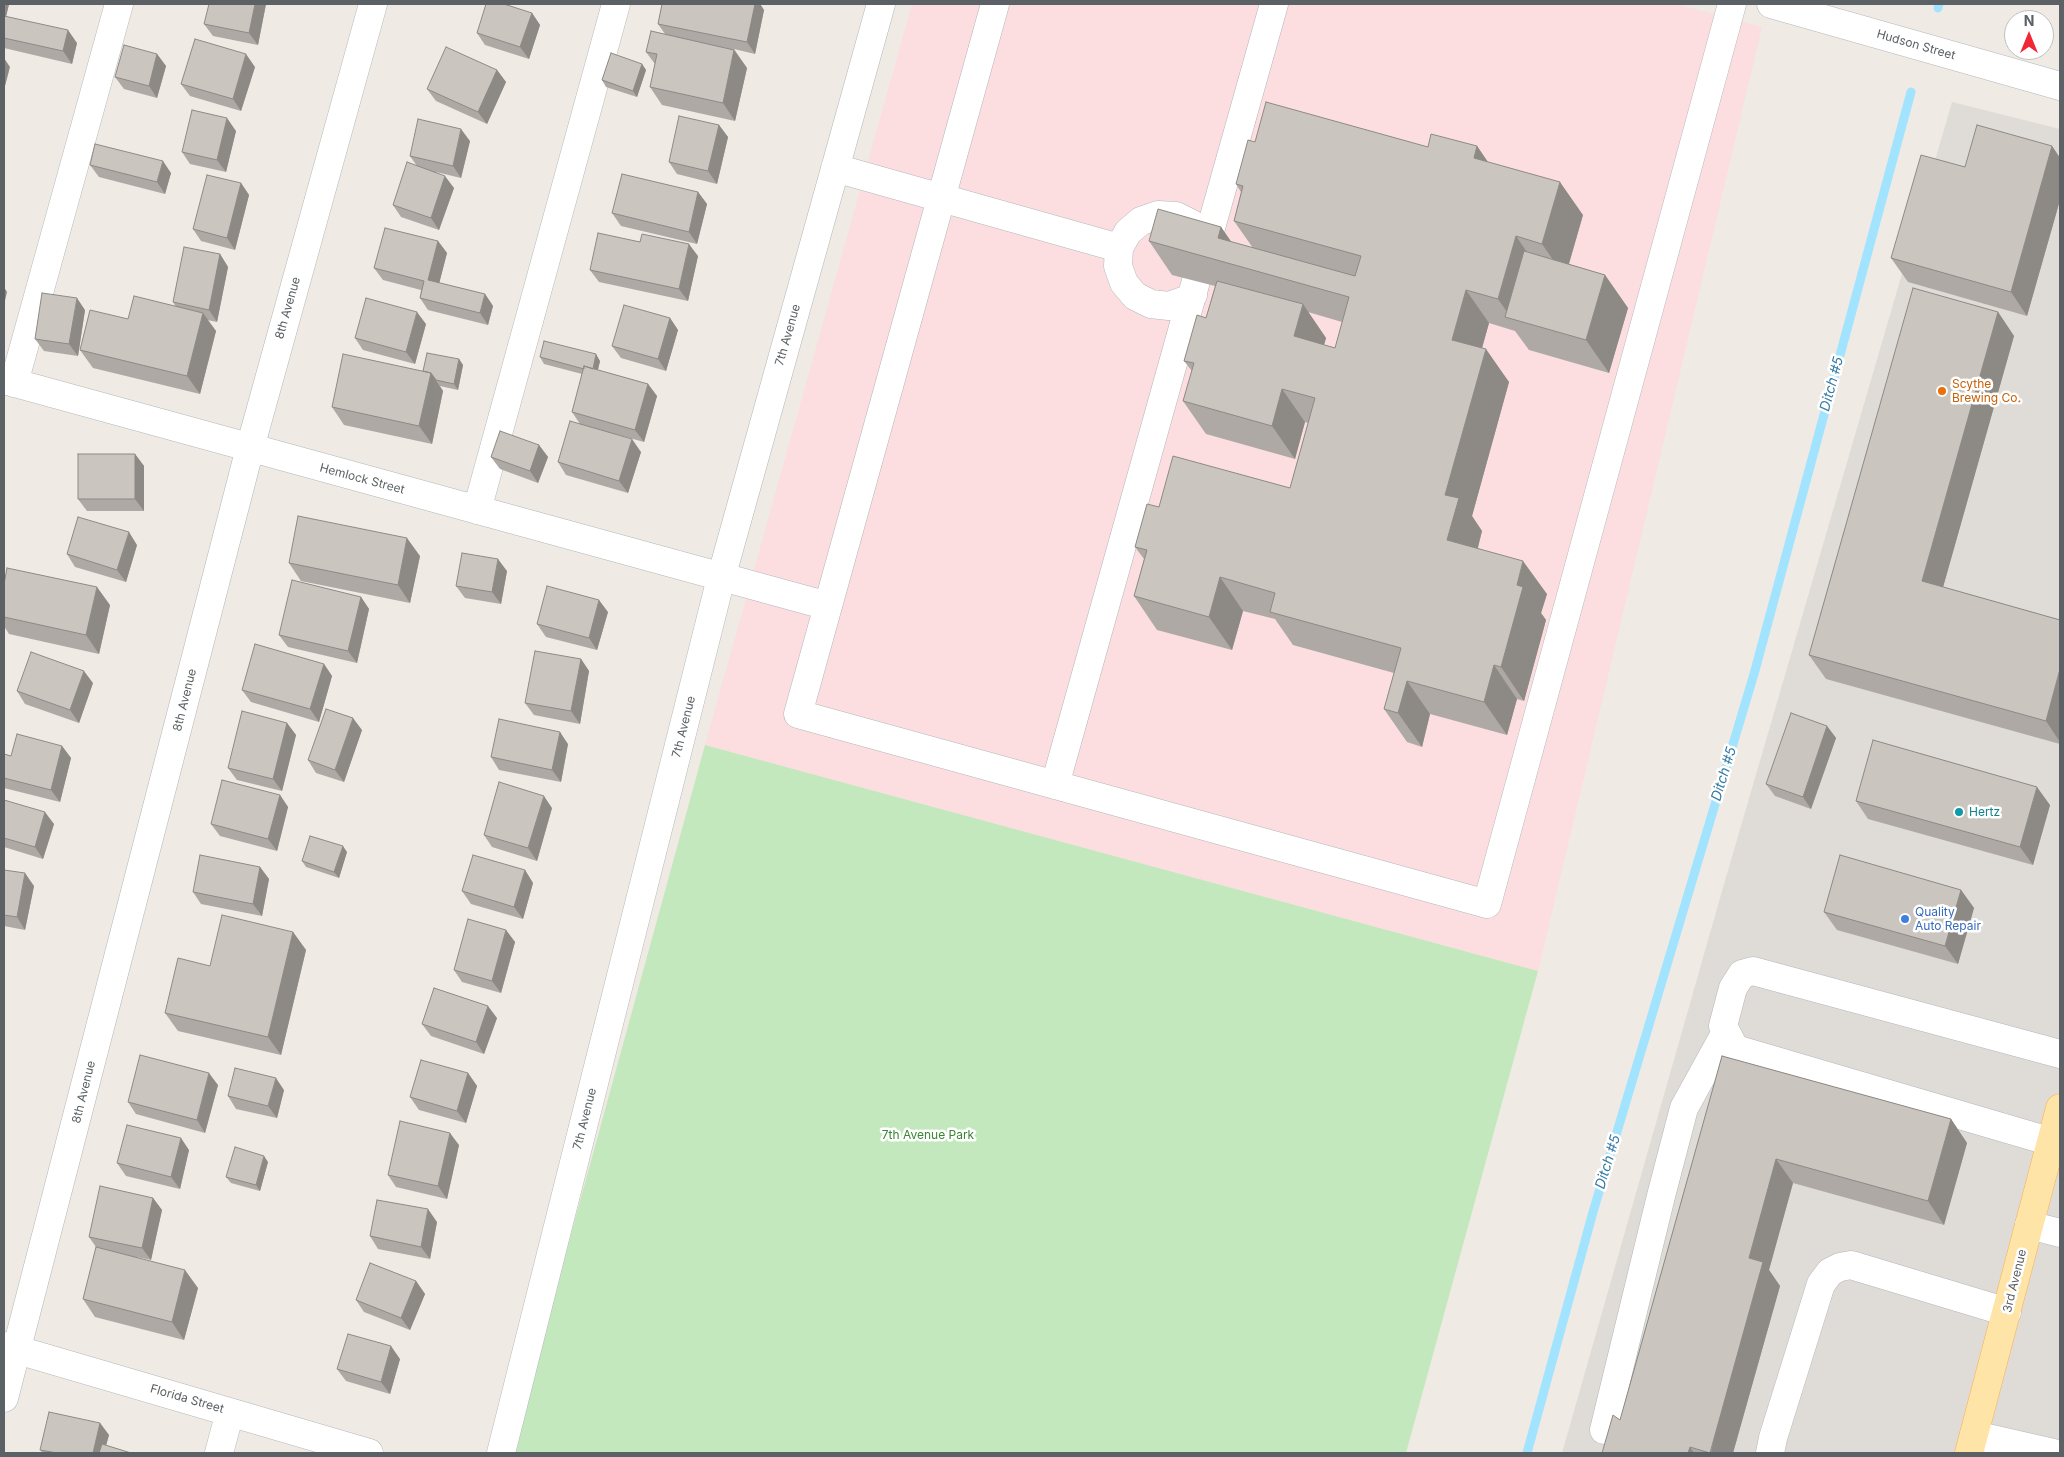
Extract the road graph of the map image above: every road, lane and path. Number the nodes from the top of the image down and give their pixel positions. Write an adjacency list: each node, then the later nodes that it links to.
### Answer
1 (119, 4): 13 (street)
2 (373, 4): 14 (street, 8th Avenue)
3 (616, 4): 15 (street)
4 (881, 4): 10 (street, 7th Avenue)
5 (995, 4): 11 (street)
6 (1274, 4): 12 (street)
7 (1732, 4): 18 (street)
8 (1771, 4): 9 (street, Hudson Street)
9 (2060, 86)
10 (835, 168): 11 (street); 16 (street, 7th Avenue)
11 (941, 198): 12 (street); 17 (street)
12 (1119, 248): 18 (street)
13 (9, 381): 14 (street, Hemlock Street)
14 (250, 448): 15 (street, Hemlock Street); 26 (street, 8th Avenue)
15 (477, 510): 16 (street, Hemlock Street)
16 (721, 578): 17 (street, Hemlock Street); 33 (street, 7th Avenue)
17 (828, 606): 18 (street)
18 (1055, 785)
19 (1726, 1032): 20 (street); 22 (street); 29 (street)
20 (2060, 1054)
21 (2060, 1108): 22 (main road, 3rd Avenue)
22 (2052, 1142): 23 (main road, 3rd Avenue)
23 (2029, 1225): 24 (street); 25 (main road, 3rd Avenue)
24 (2060, 1233)
25 (2007, 1312): 30 (main road, 3rd Avenue); 34 (street)
26 (11, 1348): 27 (street, 8th Avenue); 28 (street, Florida Street)
27 (4, 1398)
28 (230, 1412): 31 (street); 32 (street, Florida Street)
29 (1604, 1430)
30 (1972, 1444): 35 (street)
31 (218, 1453)
32 (370, 1453)
33 (502, 1453)
34 (1770, 1453)
35 (2053, 1453)

